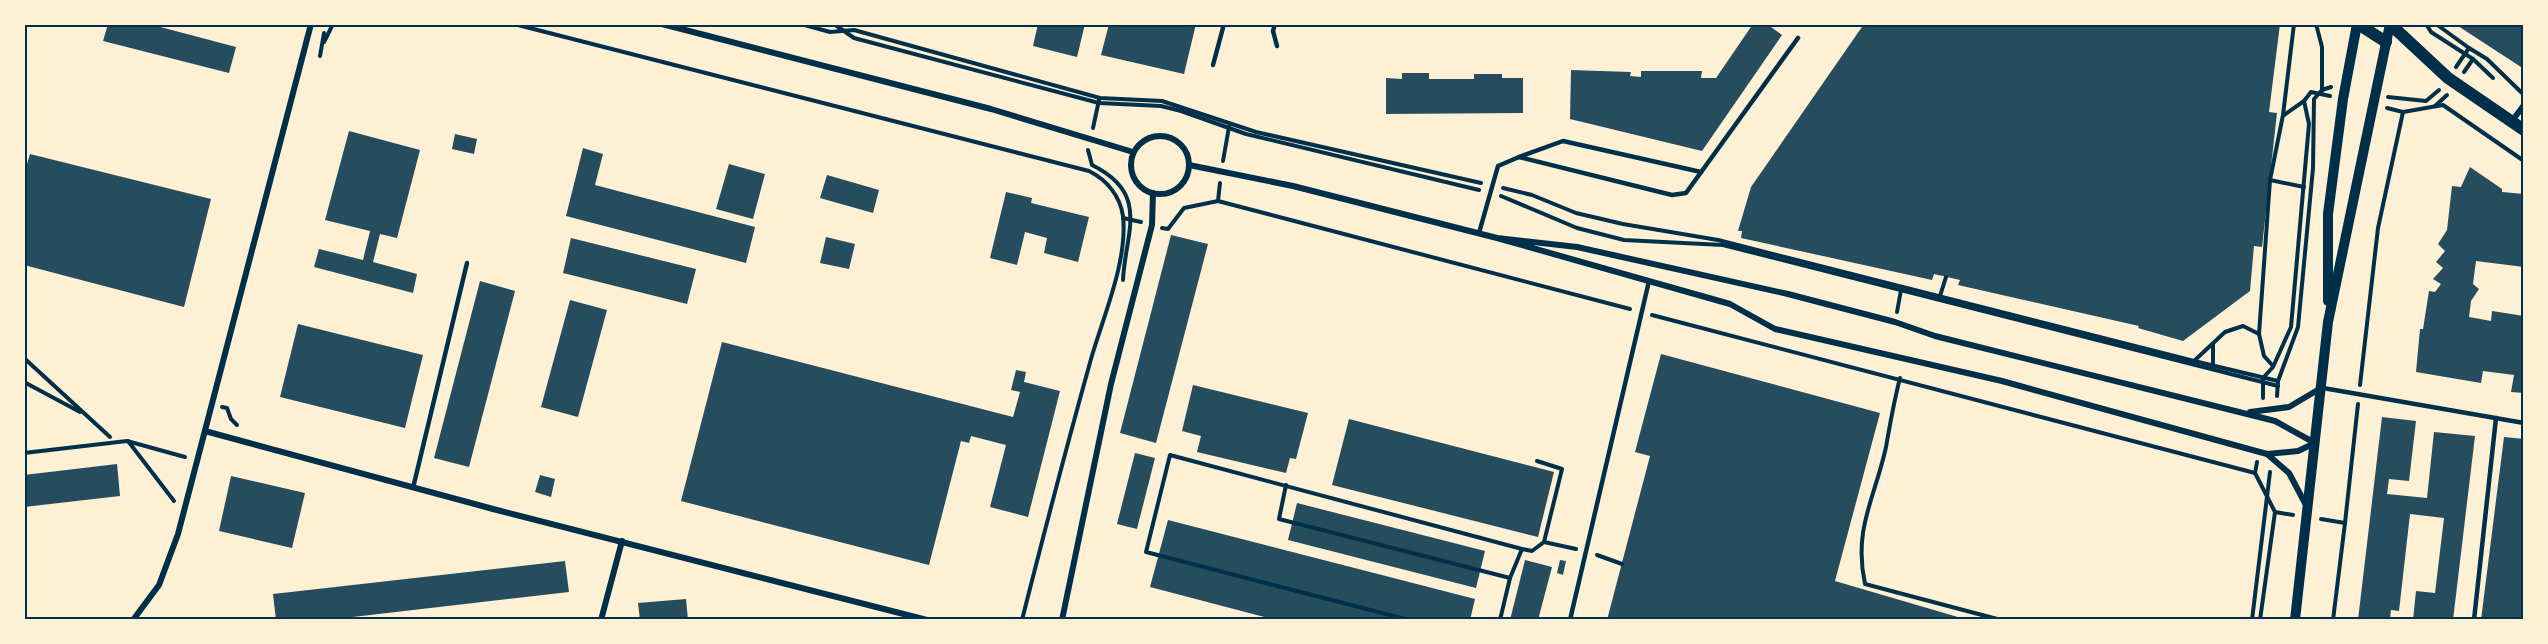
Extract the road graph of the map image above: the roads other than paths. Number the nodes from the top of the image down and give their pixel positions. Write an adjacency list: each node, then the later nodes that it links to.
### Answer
1 (311, 24): 27 (street)
2 (662, 24): 13 (street)
3 (1224, 24): 9 (lane)
4 (1275, 24): 8 (lane)
5 (2357, 24): 6 (main road); 22 (street)
6 (2389, 29): 11 (main road); 22 (street)
7 (1798, 38): 16 (lane)
8 (1277, 46)
9 (1213, 64)
10 (2524, 105): 11 (street)
11 (2512, 121): 12 (main road)
12 (2524, 130)
13 (1133, 152): 15 (street); 17 (street)
14 (1518, 157): 16 (lane); 16 (lane); 18 (lane)
15 (1189, 165): 17 (street); 18 (street)
16 (1701, 172)
17 (1153, 193): 36 (street)
18 (1479, 233): 19 (street)
19 (1497, 238): 21 (street); 24 (street)
20 (467, 263): 30 (lane)
21 (1649, 281): 29 (street); 37 (lane)
22 (2328, 322): 23 (street)
23 (2321, 388): 24 (street); 25 (lane); 28 (street)
24 (2244, 413): 28 (street)
25 (2496, 418): 26 (lane); 39 (lane)
26 (2524, 423)
27 (205, 431): 30 (street); 33 (street)
28 (2315, 443): 29 (street); 31 (street)
29 (2269, 456): 31 (street)
30 (413, 488): 32 (street)
31 (2307, 512): 38 (street)
32 (622, 541): 34 (street); 35 (street)
33 (133, 620)
34 (601, 620)
35 (927, 620)
36 (1062, 620)
37 (1570, 620)
38 (2295, 620)
39 (2474, 620)

